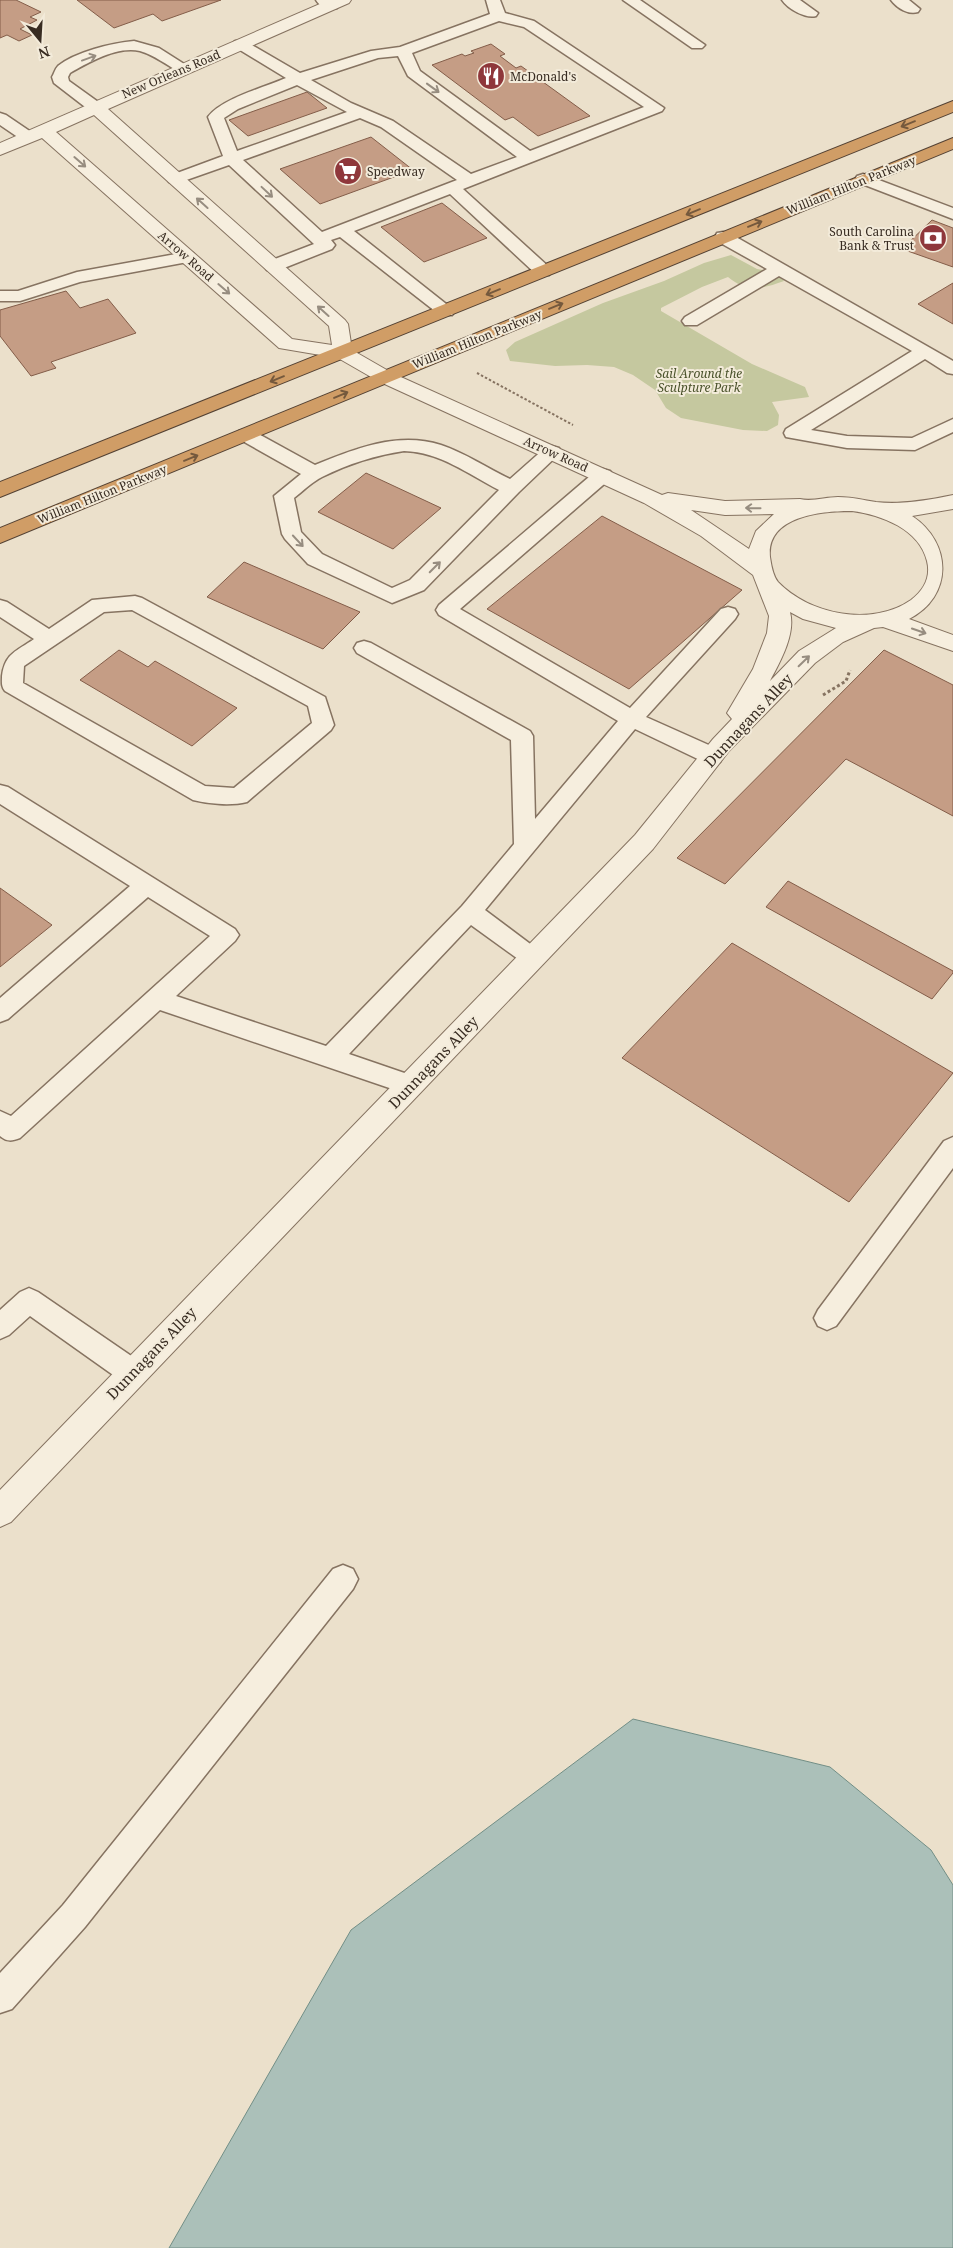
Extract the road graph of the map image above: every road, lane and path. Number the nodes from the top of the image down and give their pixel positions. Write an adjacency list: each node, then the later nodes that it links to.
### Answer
1 (630, 0): 9 (lane)
2 (789, 0): 7 (lane)
3 (898, 0): 6 (lane)
4 (333, 2): 8 (street, New Orleans Road)
5 (496, 8): 10 (lane); 20 (lane)
6 (913, 9)
7 (811, 13)
8 (240, 44): 11 (street, New Orleans Road); 12 (lane)
9 (696, 46)
10 (403, 51): 12 (lane); 20 (lane, one-way to 20)
11 (184, 69): 14 (street, New Orleans Road); 14 (lane, one-way to 11)
12 (298, 79): 15 (lane); 21 (lane)
13 (953, 106): 33 (highway, one-way to 33)
14 (95, 107): 17 (street, New Orleans Road); 22 (street)
15 (360, 112): 21 (lane); 24 (lane)
16 (0, 118): 17 (lane)
17 (35, 134): 19 (street, New Orleans Road); 30 (street, Arrow Road, one-way to 30)
18 (953, 143): 23 (highway, William Hilton Parkway)
19 (0, 150)
20 (530, 158): 24 (lane)
21 (232, 159): 22 (lane); 29 (lane, one-way to 29)
22 (176, 179): 31 (street, one-way to 22)
23 (863, 180): 26 (lane); 28 (highway, William Hilton Parkway, one-way to 23)
24 (470, 181): 25 (lane)
25 (452, 188): 27 (lane); 33 (lane)
26 (953, 214)
27 (342, 230): 29 (lane); 35 (lane)
28 (723, 238): 32 (lane); 39 (highway, William Hilton Parkway, one-way to 28)
29 (319, 239): 31 (lane)
30 (188, 257): 34 (lane); 38 (street, Arrow Road, one-way to 38)
31 (273, 266): 38 (street, one-way to 31)
32 (779, 269): 36 (lane); 37 (lane)
33 (543, 272): 35 (highway, one-way to 35)
34 (0, 296)
35 (446, 311): 38 (highway)
36 (692, 321)
37 (925, 351): 40 (lane); 42 (lane)
38 (343, 353): 41 (street, Arrow Road); 49 (highway, one-way to 49)
39 (442, 354): 41 (highway, William Hilton Parkway); 43 (path)
40 (953, 368)
41 (385, 377): 44 (highway, William Hilton Parkway, one-way to 41); 45 (street, Arrow Road)
42 (953, 425)
43 (578, 427)
44 (246, 435): 46 (lane); 54 (highway, William Hilton Parkway, one-way to 44)
45 (552, 452): 47 (street, Arrow Road); 48 (lane)
46 (314, 473): 48 (lane); 48 (lane, one-way to 48)
47 (603, 475): 50 (street, Arrow Road); 67 (lane)
48 (512, 488)
49 (0, 490)
50 (652, 498): 52 (street, one-way to 50); 57 (street, Arrow Road)
51 (953, 502): 53 (street)
52 (820, 505): 53 (street); 57 (street)
53 (872, 508): 56 (street)
54 (0, 536)
55 (953, 546): 56 (street)
56 (940, 569): 58 (street); 61 (street)
57 (766, 578): 61 (street); 68 (street)
58 (953, 595)
59 (0, 607): 62 (lane)
60 (728, 614): 67 (lane)
61 (877, 620): 63 (street, one-way to 63); 66 (street, Dunnagans Alley, one-way to 61)
62 (49, 639): 62 (lane)
63 (953, 643)
64 (364, 648): 70 (lane)
65 (852, 665): 66 (path)
66 (774, 692): 68 (street, Dunnagans Alley)
67 (632, 719): 68 (lane); 70 (lane)
68 (717, 751): 73 (street, Dunnagans Alley)
69 (0, 793): 71 (lane)
70 (525, 847): 72 (lane)
71 (146, 885): 74 (lane); 75 (lane)
72 (470, 912): 73 (lane); 76 (lane)
73 (533, 958): 77 (street, Dunnagans Alley)
74 (157, 999): 76 (lane); 78 (lane)
75 (0, 1012)
76 (331, 1057): 77 (lane)
77 (410, 1085): 82 (street, Dunnagans Alley)
78 (0, 1121)
79 (953, 1148): 80 (lane)
80 (827, 1318)
81 (0, 1327): 82 (lane)
82 (133, 1372): 83 (street, Dunnagans Alley)
83 (0, 1512)
84 (343, 1579): 85 (lane)
85 (0, 1997)

